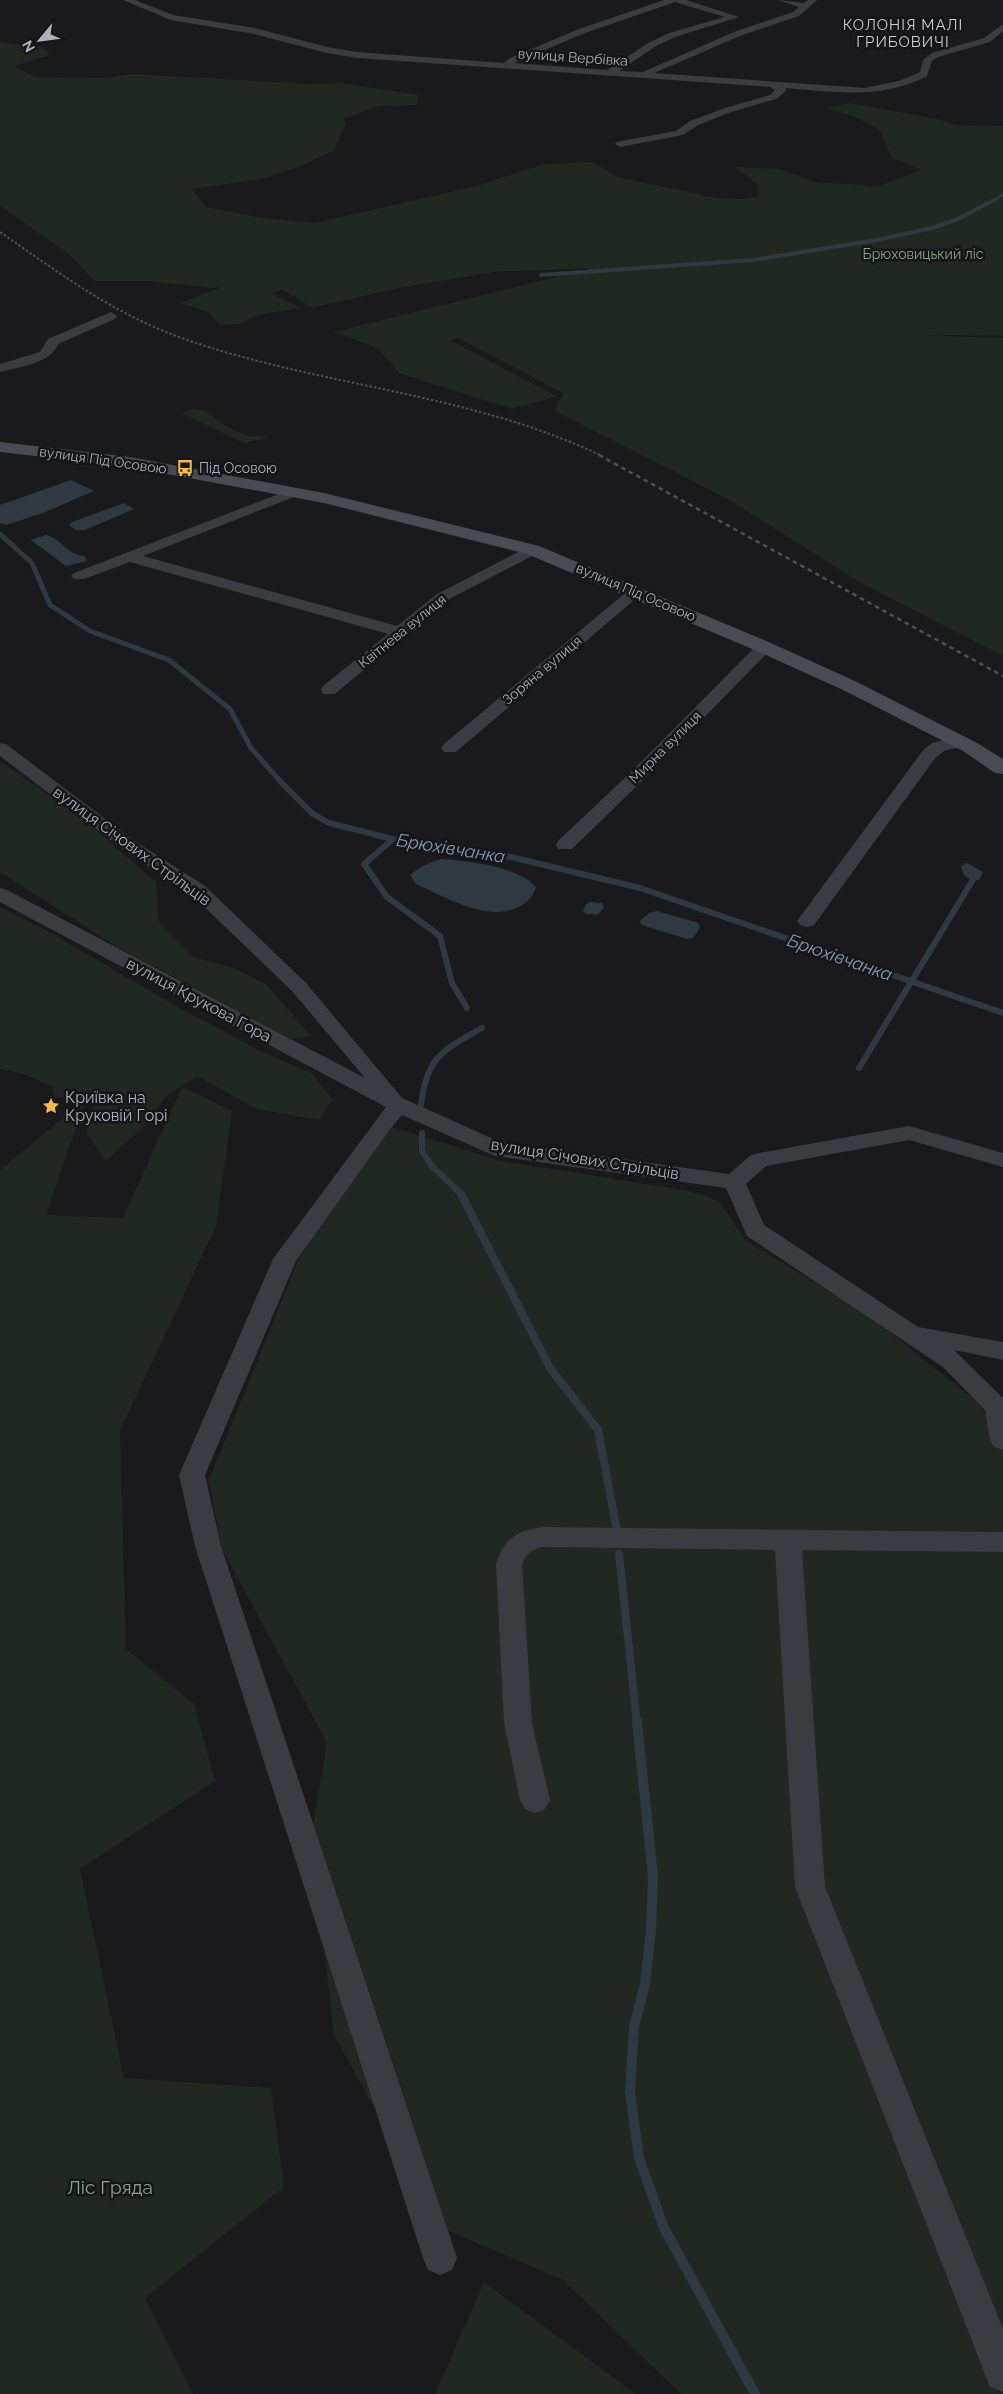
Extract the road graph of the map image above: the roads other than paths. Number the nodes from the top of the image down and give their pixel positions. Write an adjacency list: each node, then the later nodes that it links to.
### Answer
1 (127, 0): 9 (street, вулиця Вербівка)
2 (672, 0): 9 (street)
3 (677, 0): 6 (street)
4 (782, 0): 5 (street)
5 (810, 3): 7 (street)
6 (733, 17): 7 (street); 10 (street)
7 (762, 24): 11 (street)
8 (1003, 27): 12 (street, вулиця Вербівка)
9 (504, 66): 10 (street, вулиця Вербівка)
10 (609, 73): 11 (street, вулиця Вербівка)
11 (642, 76): 12 (street, вулиця Вербівка)
12 (771, 84): 13 (street)
13 (620, 144)
14 (111, 316): 15 (street)
15 (0, 368)
16 (0, 447): 17 (street, вулиця Під Осовою)
17 (294, 492): 18 (street, вулиця Під Осовою); 19 (street)
18 (533, 550): 21 (street, вулиця Під Осовою); 22 (street, Квітнева вулиця)
19 (130, 557): 20 (street); 22 (street)
20 (79, 576)
21 (636, 592): 23 (street, вулиця Під Осовою); 27 (street, Зоряна вулиця)
22 (398, 632): 24 (street, Квітнева вулиця)
23 (764, 647): 25 (street, вулиця Під Осовою); 29 (street, Мирна вулиця)
24 (329, 690)
25 (960, 741): 28 (street, вулиця Під Осовою); 31 (street)
26 (0, 748): 32 (street, вулиця Січових Стрільців)
27 (450, 748)
28 (1003, 768)
29 (565, 845)
30 (0, 894): 32 (street, вулиця Крукова Гора)
31 (807, 921)
32 (399, 1105): 34 (street, вулиця Січових Стрільців); 41 (street)
33 (1003, 1160): 34 (street)
34 (734, 1182): 35 (street)
35 (909, 1333): 36 (street); 37 (street)
36 (1003, 1351)
37 (1003, 1440)
38 (788, 1539): 39 (street); 40 (street); 42 (street)
39 (1003, 1542)
40 (535, 1800)
41 (440, 2258)
42 (1003, 2374)

